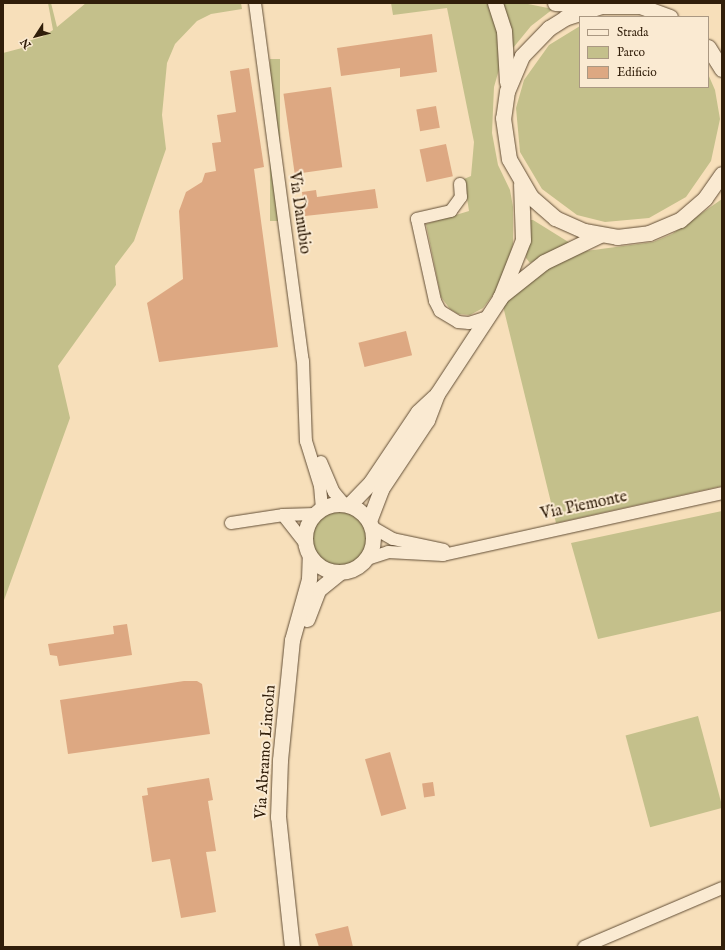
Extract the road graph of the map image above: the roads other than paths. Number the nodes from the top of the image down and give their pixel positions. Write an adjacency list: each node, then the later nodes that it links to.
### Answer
1 (495, 3): 8 (street)
2 (555, 3): 4 (street)
3 (254, 4): 18 (street, Via Danubio)
4 (602, 6): 5 (street); 8 (street)
5 (667, 16)
6 (709, 49): 7 (street)
7 (722, 69)
8 (507, 90): 11 (street)
9 (722, 174): 13 (street)
10 (460, 184): 16 (street)
11 (522, 184): 14 (street); 15 (street)
12 (722, 189): 13 (street)
13 (705, 198): 14 (street)
14 (600, 235): 15 (street)
15 (500, 298): 16 (street)
16 (487, 317): 17 (street)
17 (437, 394): 20 (street); 24 (street)
18 (305, 426): 20 (street, Via Danubio); 21 (street, Via Danubio)
19 (722, 493): 26 (street, Via Piemonte)
20 (347, 505): 21 (street); 24 (street)
21 (318, 512): 22 (street); 25 (street)
22 (283, 515): 23 (street); 25 (street)
23 (231, 523)
24 (370, 524): 26 (street, Via Piemonte); 27 (street)
25 (308, 549): 28 (street); 29 (street, Via Abramo Lincoln)
26 (453, 551): 27 (street, Via Piemonte)
27 (367, 559): 28 (street)
28 (339, 573): 29 (street, Via Abramo Lincoln)
29 (292, 655): 31 (street, Via Abramo Lincoln)
30 (721, 890): 32 (street)
31 (292, 947)
32 (584, 947)

